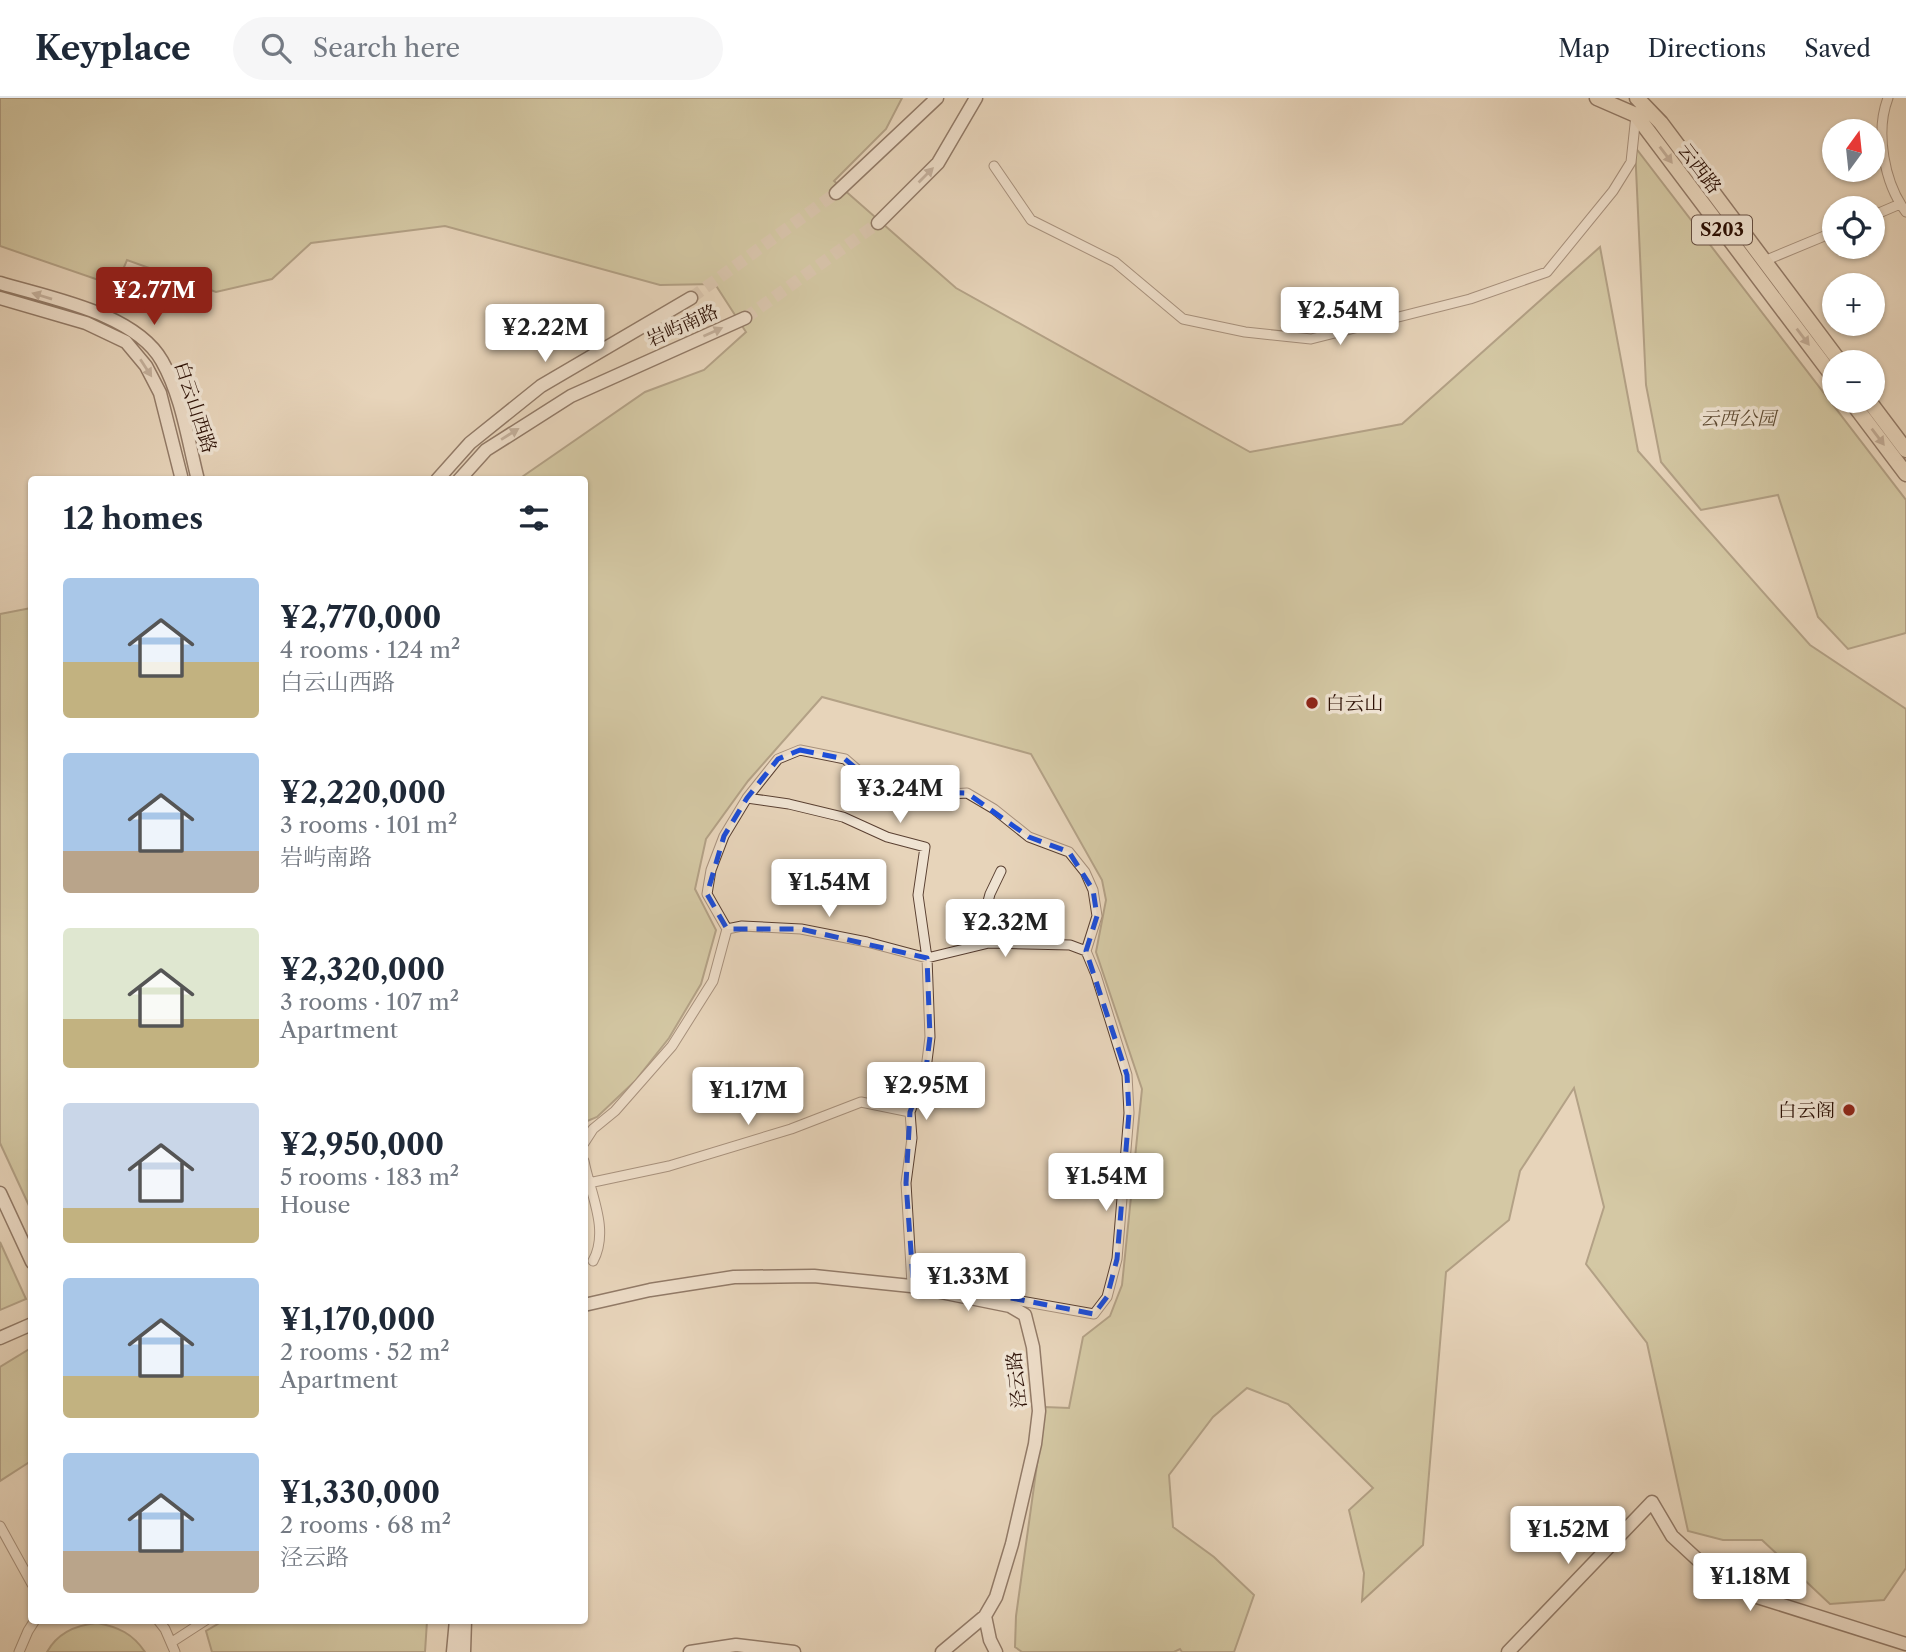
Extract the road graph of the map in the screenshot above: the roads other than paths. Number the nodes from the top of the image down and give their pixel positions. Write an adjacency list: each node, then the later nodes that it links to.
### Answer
1 (937, 98): 8 (main road)
2 (976, 98): 11 (main road, one-way to 2)
3 (1597, 98): 6 (main road, 云西路 / S203)
4 (1639, 98): 6 (main road); 13 (main road, 云西路 / S203)
5 (1888, 98): 9 (street)
6 (1636, 115): 7 (street); 19 (main road, 云西路 / S203, one-way to 19)
7 (994, 166)
8 (836, 193)
9 (1903, 208): 10 (street)
10 (1885, 213)
11 (878, 223)
12 (1822, 237): 13 (street)
13 (1764, 261): 18 (main road, 云西路 / S203)
14 (0, 283): 25 (main road, 白云山西路, one-way to 14)
15 (0, 298): 24 (main road, 白云山西路, one-way to 24)
16 (691, 298): 26 (main road, 岩屿南路)
17 (745, 317): 27 (main road, 岩屿南路, one-way to 17)
18 (1831, 350)
19 (1822, 362)
20 (1860, 413): 23 (main road, one-way to 23)
21 (1878, 413): 22 (main road)
22 (1906, 450)
23 (1906, 474)
24 (181, 476)
25 (197, 476)
26 (441, 476)
27 (463, 476)
28 (747, 798): 30 (street); 32 (street); 33 (street)
29 (1001, 871): 31 (street)
30 (727, 929): 33 (street); 35 (street)
31 (989, 943): 32 (street); 33 (street)
32 (1086, 951): 41 (street)
33 (927, 958): 34 (street)
34 (910, 1112): 36 (street); 41 (street)
35 (588, 1137)
36 (588, 1184)
37 (588, 1187): 40 (street)
38 (0, 1193): 39 (main road)
39 (28, 1253)
40 (593, 1261)
41 (912, 1282): 42 (main road, 泾云路); 47 (main road, 泾云路)
42 (588, 1304)
43 (28, 1326): 44 (main road)
44 (0, 1338)
45 (0, 1525): 46 (street)
46 (28, 1577)
47 (985, 1616): 60 (main road, 泾云路); 61 (main road)
48 (33, 1624): 55 (street)
49 (160, 1624): 54 (street)
50 (201, 1624): 54 (street)
51 (456, 1624): 56 (main road)
52 (465, 1624): 57 (main road)
53 (1906, 1644): 62 (main road)
54 (173, 1647)
55 (19, 1652)
56 (453, 1652)
57 (464, 1652)
58 (690, 1652): 59 (main road)
59 (794, 1652)
60 (942, 1652)
61 (996, 1652)
62 (1508, 1652)

